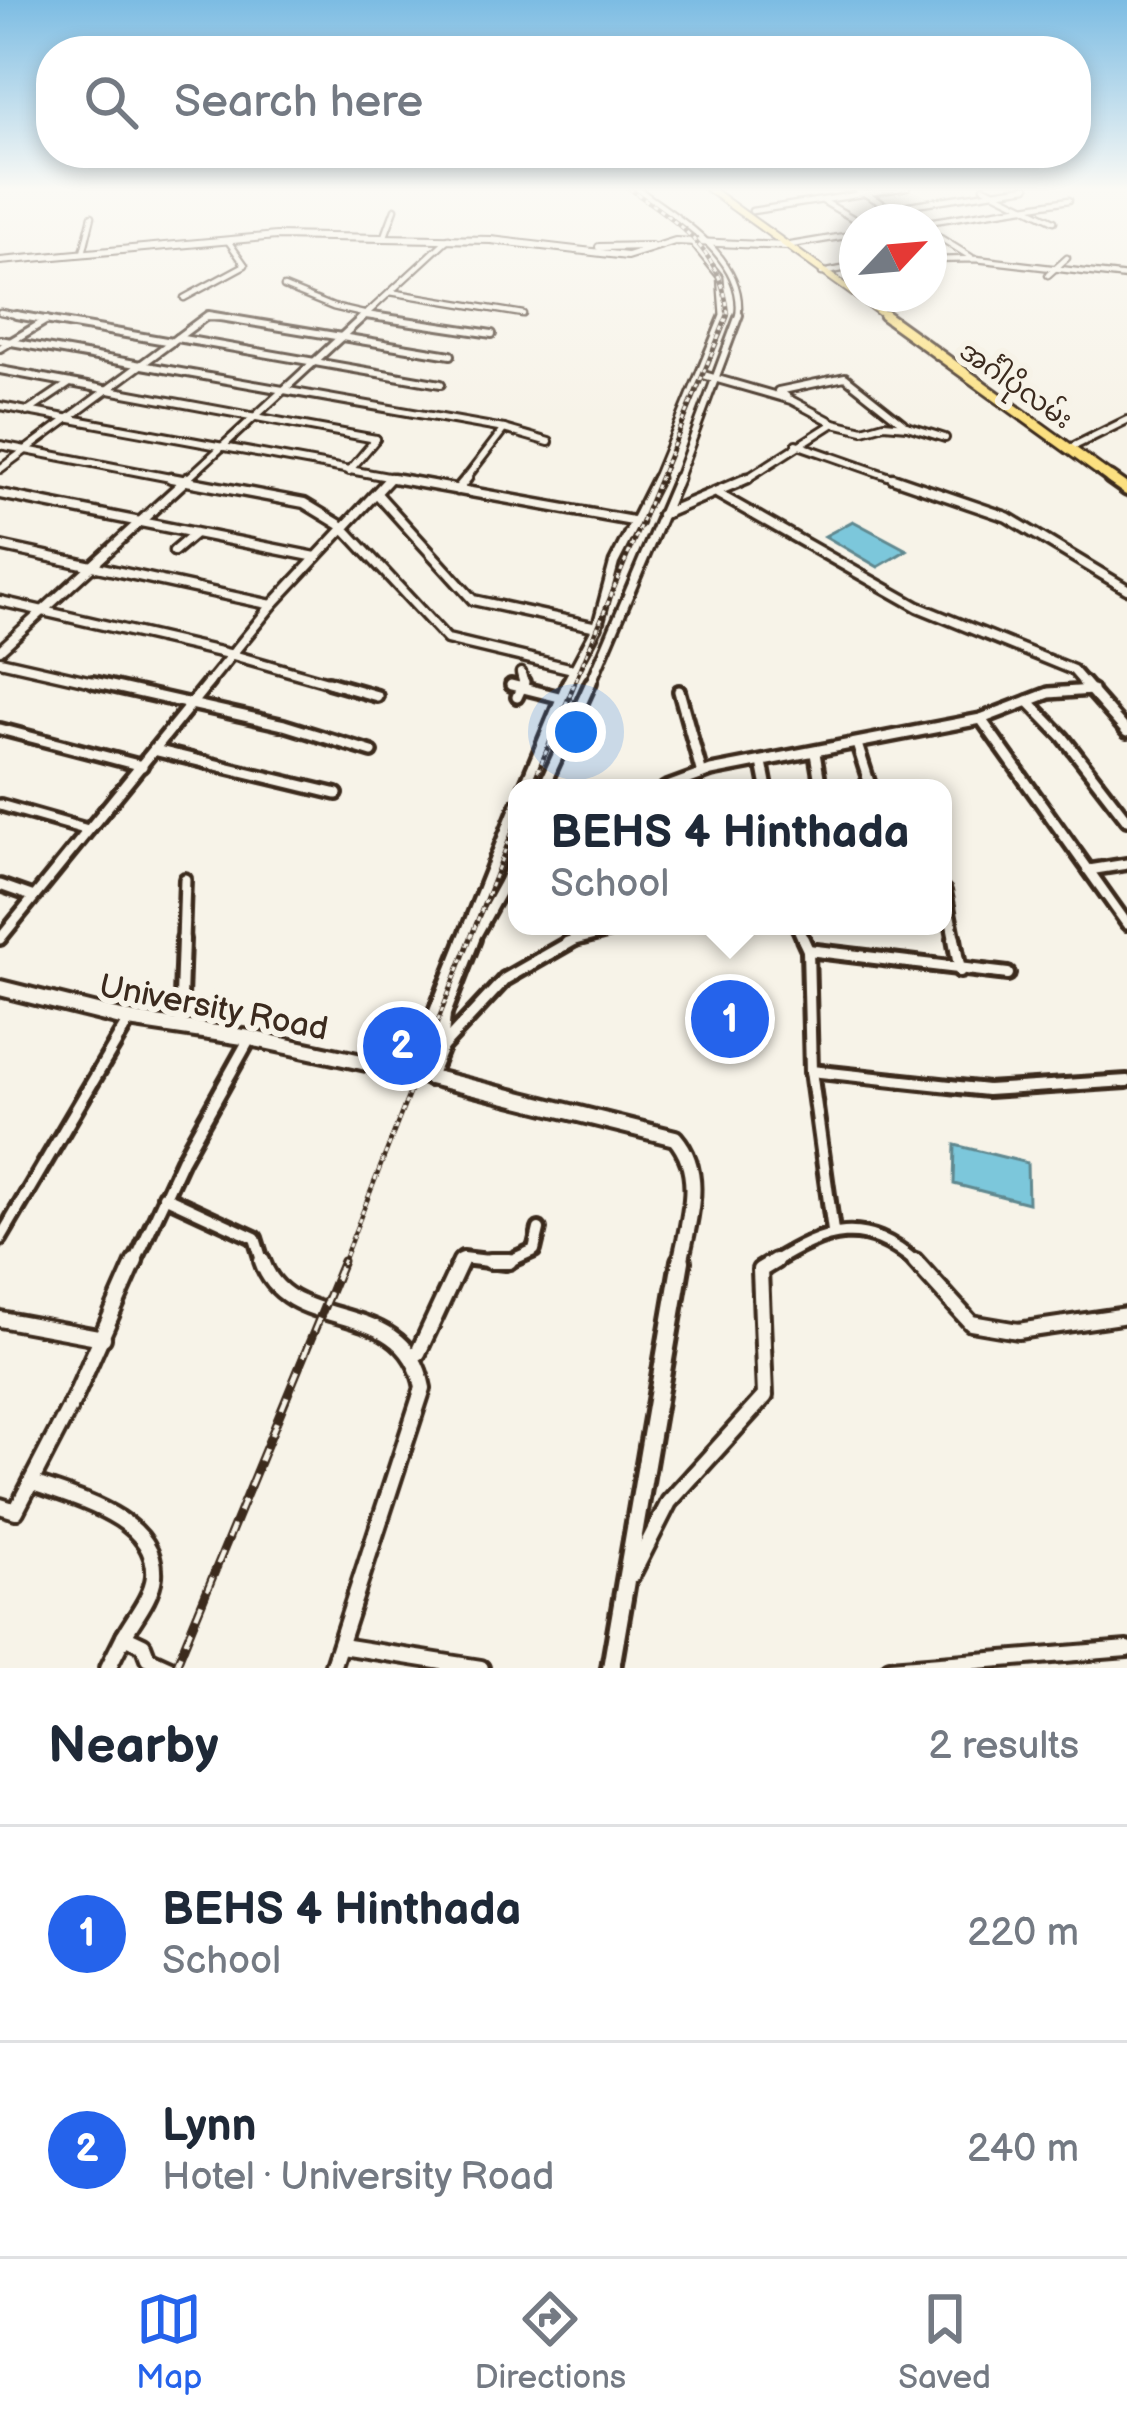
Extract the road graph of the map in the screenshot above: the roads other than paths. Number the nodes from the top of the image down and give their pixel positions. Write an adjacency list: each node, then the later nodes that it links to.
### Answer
1 (245, 265): 15 (street)
2 (420, 265): 14 (street)
3 (708, 265): 29 (street)
4 (723, 265): 30 (street)
5 (811, 265): 10 (main road, အင်္ဂါပိုလမ်း)
6 (1036, 265): 8 (street)
7 (1060, 265): 8 (street)
8 (1058, 267): 11 (street); 12 (street)
9 (839, 270): 10 (street)
10 (822, 273): 49 (main road, အင်္ဂါပိုလမ်း)
11 (1048, 275)
12 (1127, 277)
13 (284, 287): 17 (street)
14 (390, 292): 17 (street); 18 (street)
15 (184, 298)
16 (0, 312): 19 (street)
17 (367, 313): 20 (street); 21 (street)
18 (524, 314)
19 (47, 320): 22 (street); 23 (street)
20 (492, 334)
21 (343, 335): 22 (street); 25 (street); 26 (street)
22 (174, 340): 26 (street); 27 (street)
23 (10, 341): 24 (street); 27 (street)
24 (0, 344)
25 (451, 355)
26 (315, 362): 32 (street); 34 (street)
27 (139, 364): 33 (street); 34 (street)
28 (0, 370): 31 (street)
29 (700, 374): 30 (street); 62 (street)
30 (718, 379): 35 (street); 60 (street)
31 (70, 383): 33 (street); 37 (street)
32 (441, 384)
33 (105, 390): 38 (street); 39 (street)
34 (281, 390): 39 (street); 43 (street)
35 (791, 400): 41 (street); 42 (street)
36 (0, 406): 37 (street)
37 (27, 412): 38 (street)
38 (67, 419): 48 (street); 50 (street)
39 (251, 419): 48 (street); 52 (street)
40 (1127, 420): 49 (street)
41 (834, 423): 42 (street); 46 (street)
42 (908, 426): 44 (street)
43 (504, 429): 45 (street); 55 (street)
44 (945, 438)
45 (549, 442)
46 (796, 444): 58 (street); 69 (street)
47 (0, 445): 50 (street)
48 (221, 448): 52 (street); 54 (street)
49 (1070, 448): 56 (main road, အင်္ဂါပိုလမ်း)
50 (24, 450): 51 (street); 54 (street)
51 (0, 469)
52 (348, 471): 53 (street)
53 (390, 478): 55 (street); 59 (street)
54 (184, 482): 61 (street); 63 (street)
55 (457, 490): 62 (street)
56 (1127, 490)
57 (0, 494): 61 (street)
58 (718, 494): 60 (street); 81 (street)
59 (378, 495): 63 (street); 73 (street)
60 (661, 515): 99 (street)
61 (139, 522): 64 (street); 68 (street)
62 (638, 522): 73 (street)
63 (341, 526): 67 (street); 77 (street)
64 (195, 533): 66 (street); 67 (street)
65 (0, 545): 68 (street)
66 (174, 551)
67 (316, 557): 71 (street)
68 (91, 564): 71 (street); 72 (street)
69 (1124, 584)
70 (0, 601): 72 (street)
71 (272, 604): 75 (street)
72 (42, 611): 74 (street); 75 (street)
73 (596, 627): 77 (street)
74 (0, 650)
75 (232, 655): 83 (street); 87 (street)
76 (0, 661): 87 (street)
77 (573, 669): 85 (street)
78 (521, 673): 80 (street)
79 (511, 685): 80 (street)
80 (525, 687): 84 (street); 85 (street)
81 (1092, 690): 86 (street); 90 (street)
82 (679, 691): 97 (street)
83 (377, 695)
84 (517, 697)
85 (563, 698): 98 (street)
86 (1028, 701): 88 (street); 107 (street)
87 (193, 705): 92 (street); 93 (street)
88 (981, 719): 91 (street); 111 (street)
89 (0, 729): 96 (street)
90 (1127, 732)
91 (857, 744): 94 (street); 104 (street)
92 (154, 750): 96 (street); 105 (street)
93 (372, 752)
94 (815, 753): 95 (street); 103 (street)
95 (762, 762): 97 (street); 102 (street)
96 (142, 766): 109 (street)
97 (706, 773): 100 (street); 101 (street)
98 (528, 779)
99 (546, 779)
100 (689, 779)
101 (710, 779)
102 (765, 779)
103 (819, 779)
104 (868, 779)
105 (337, 794)
106 (0, 805): 109 (street)
107 (1127, 820)
108 (508, 829): 132 (street)
109 (88, 830): 117 (street)
110 (1127, 864): 111 (street)
111 (1089, 869): 118 (street)
112 (508, 875): 115 (street)
113 (184, 879): 128 (street)
114 (508, 880): 115 (street)
115 (505, 882): 130 (street)
116 (0, 885): 117 (street)
117 (34, 897): 122 (street)
118 (1127, 924)
119 (952, 928): 124 (street)
120 (583, 935): 130 (street)
121 (801, 935): 123 (street)
122 (0, 939)
123 (808, 950): 124 (street); 131 (street)
124 (960, 971): 125 (street)
125 (1008, 974)
126 (0, 988): 127 (street, University Road)
127 (129, 1020): 128 (street, University Road); 137 (street)
128 (181, 1028): 129 (street, University Road)
129 (250, 1038): 132 (street, University Road); 134 (street)
130 (442, 1047): 132 (street)
131 (812, 1071): 133 (street); 136 (street)
132 (419, 1076): 144 (street, University Road)
133 (1127, 1081)
134 (164, 1196): 140 (street); 141 (street)
135 (538, 1229): 141 (street)
136 (833, 1232): 138 (street); 144 (street)
137 (0, 1239)
138 (1127, 1315)
139 (0, 1318): 140 (street)
140 (104, 1337): 142 (street)
141 (418, 1353): 146 (street)
142 (33, 1483): 143 (street); 145 (street)
143 (0, 1506)
144 (622, 1596): 152 (street, University Road)
145 (124, 1636): 148 (street); 149 (street)
146 (341, 1646): 150 (street); 151 (street)
147 (1127, 1649): 153 (street)
148 (108, 1668)
149 (170, 1668)
150 (332, 1668)
151 (481, 1668)
152 (610, 1668)
153 (890, 1668)

